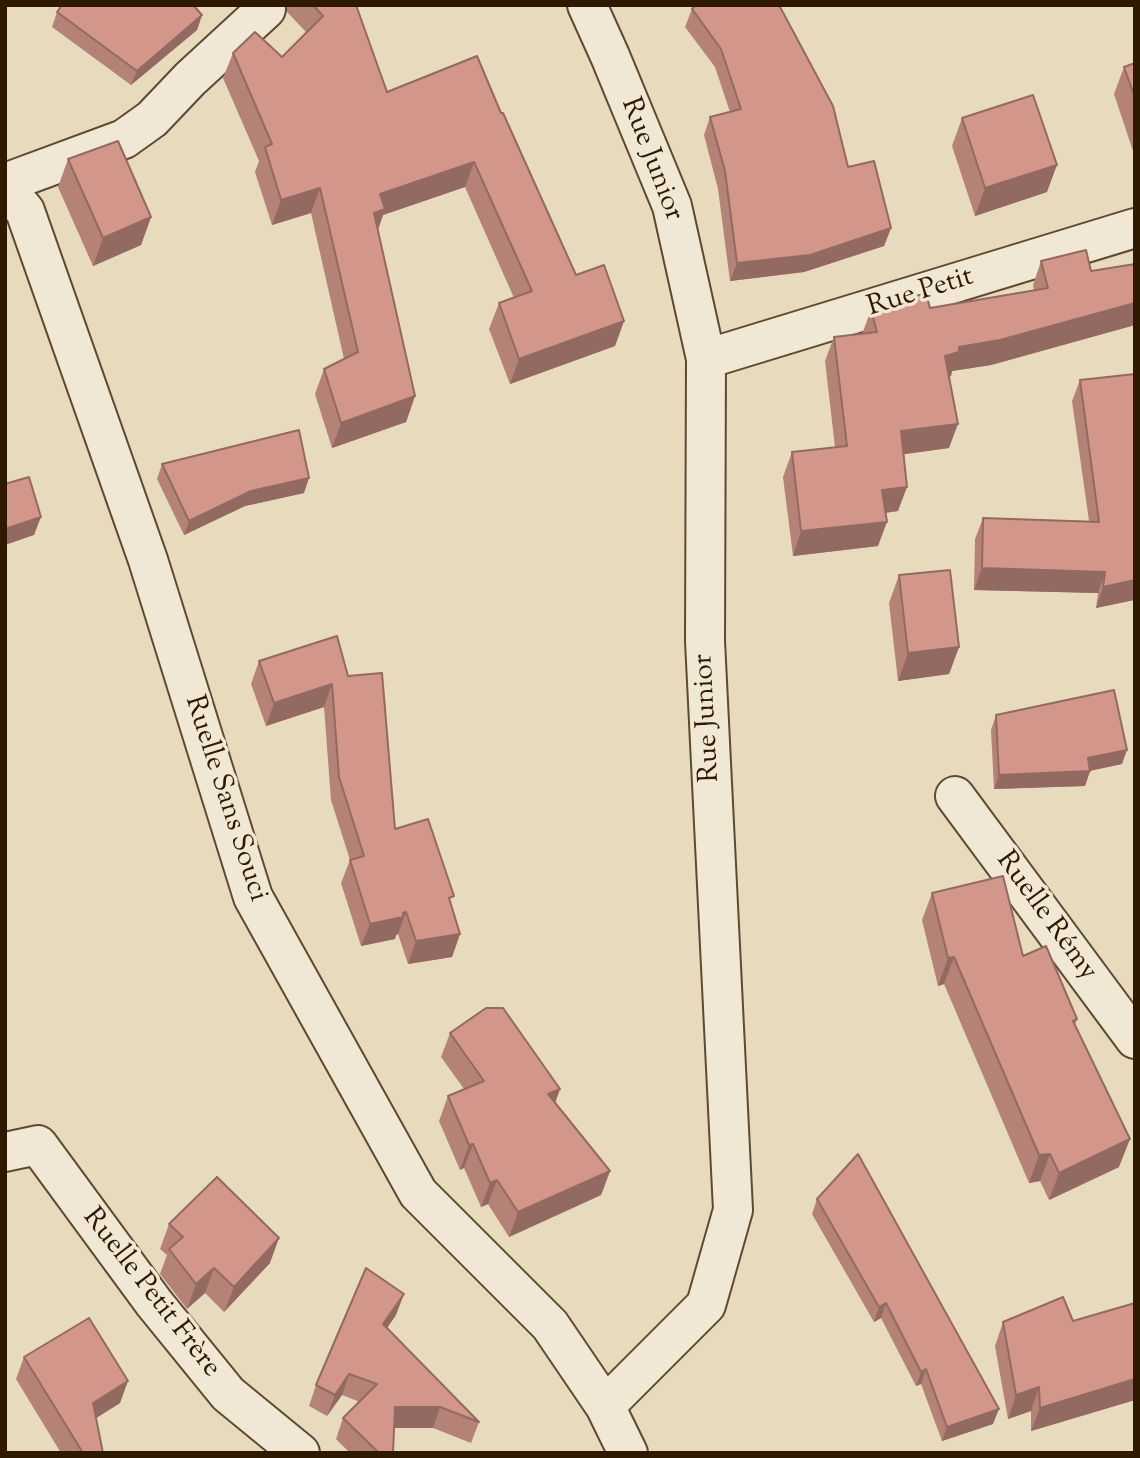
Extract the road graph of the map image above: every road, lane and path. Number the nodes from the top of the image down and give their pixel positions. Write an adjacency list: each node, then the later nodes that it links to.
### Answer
1 (587, 5): 5 (street, Rue Junior)
2 (267, 9): 3 (street)
3 (5, 185): 9 (street, Ruelle Sans Souci)
4 (1135, 228): 5 (street, Rue Petit)
5 (706, 359): 9 (street, Rue Junior)
6 (955, 796): 7 (street, Ruelle Rémy)
7 (1135, 1039)
8 (5, 1152): 10 (street, Ruelle Petit Frère)
9 (605, 1406): 11 (street, Ruelle Sans Souci)
10 (300, 1453)
11 (628, 1453)

